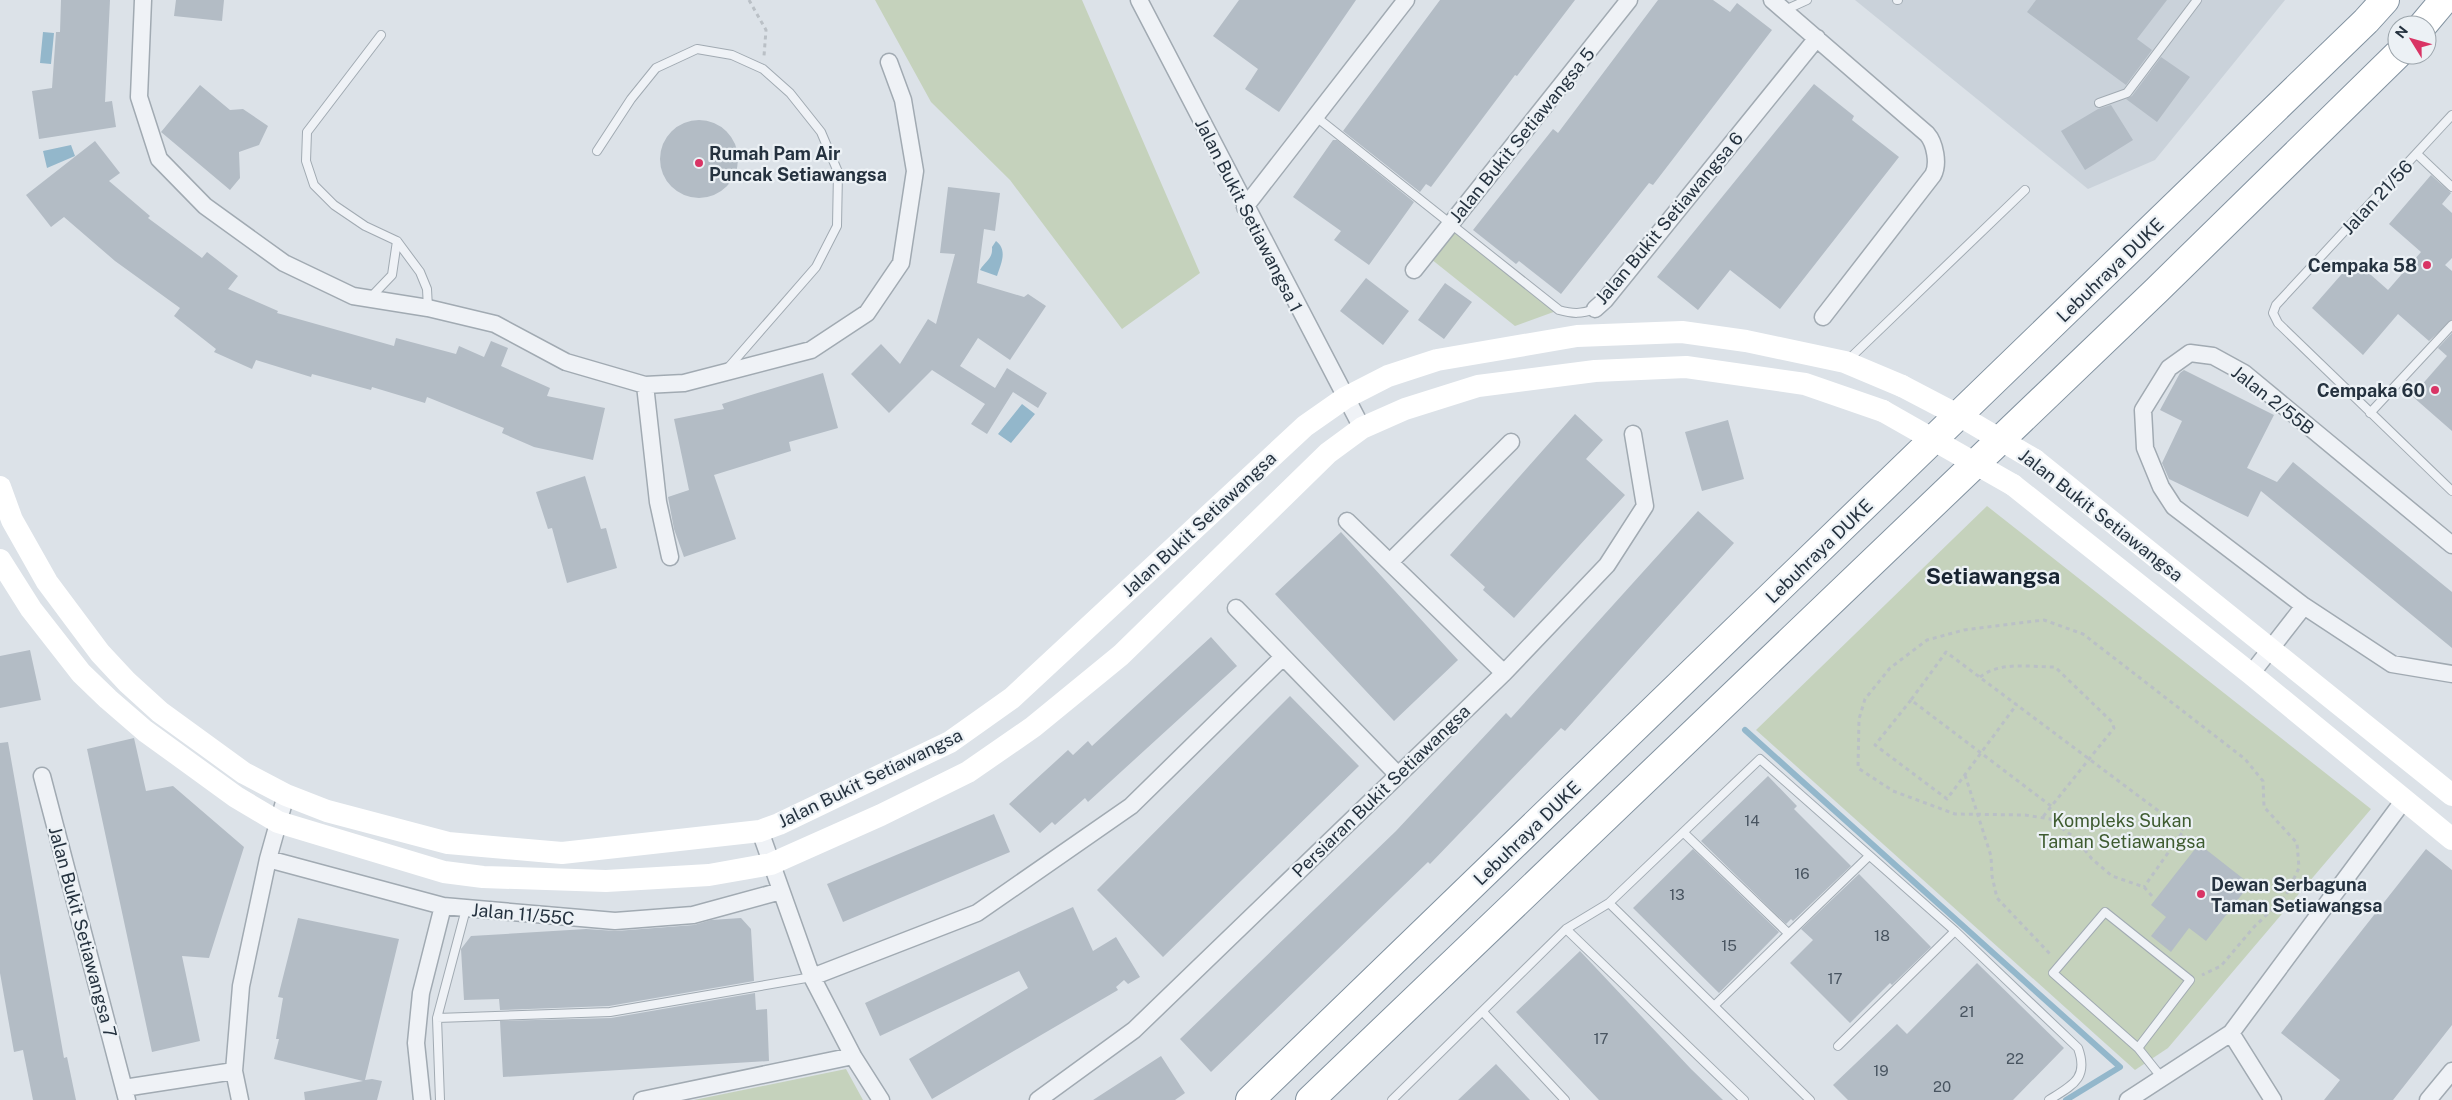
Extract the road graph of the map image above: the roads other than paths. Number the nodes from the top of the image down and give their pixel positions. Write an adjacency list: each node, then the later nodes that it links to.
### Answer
1 (143, 0): 26 (street)
2 (1139, 0): 22 (street, Jalan Bukit Setiawangsa 1)
3 (1406, 0): 17 (street)
4 (1630, 0): 23 (street, Jalan Bukit Setiawangsa 5)
5 (1806, 0): 9 (lane)
6 (2197, 0): 15 (lane)
7 (2385, 0): 90 (highway, Lebuhraya DUKE)
8 (2444, 0): 10 (highway)
9 (1779, 5): 12 (street)
10 (2431, 15)
11 (381, 35): 24 (lane)
12 (1817, 38): 28 (street, Jalan Bukit Setiawangsa 6); 29 (street)
13 (889, 62): 32 (street)
14 (2387, 65): 91 (highway)
15 (2099, 103)
16 (2452, 115): 19 (lane, Jalan 21/56)
17 (1315, 116): 22 (street); 23 (lane, Jalan Bukit Setiawangsa 6)
18 (597, 151): 32 (lane)
19 (2417, 154): 20 (lane); 35 (lane, Jalan 21/56)
20 (2452, 187)
21 (2025, 190): 31 (lane)
22 (1244, 206): 34 (street, Jalan Bukit Setiawangsa 1)
23 (1451, 223): 25 (street, Jalan Bukit Setiawangsa 5); 28 (lane, Jalan Bukit Setiawangsa 6)
24 (397, 241): 26 (lane); 27 (lane)
25 (1414, 270)
26 (370, 298): 27 (street)
27 (428, 308): 33 (street)
28 (1595, 308)
29 (1823, 317)
30 (2452, 325): 35 (lane)
31 (1845, 362): 34 (street, Jalan Bukit Setiawangsa); 48 (street, Jalan Bukit Setiawangsa, bridge)
32 (723, 373): 33 (street)
33 (645, 385): 43 (street)
34 (1345, 398): 36 (street, Jalan Bukit Setiawangsa 1); 59 (street, Jalan Bukit Setiawangsa)
35 (2370, 413): 40 (lane, Jalan 21/56)
36 (1362, 428): 51 (street, Jalan Bukit Setiawangsa, bridge); 64 (street, Jalan Bukit Setiawangsa)
37 (1633, 434): 50 (street, Persiaran Bukit Setiawangsa)
38 (1510, 442): 45 (street)
39 (0, 488): 55 (street, Jalan Bukit Setiawangsa)
40 (2452, 491)
41 (1347, 521): 45 (street)
42 (2452, 545): 46 (street, Jalan 2/55B)
43 (670, 557)
44 (0, 560): 58 (street, Jalan Bukit Setiawangsa)
45 (1390, 562): 50 (street)
46 (2304, 606): 48 (street); 52 (street, Jalan 2/55B)
47 (1236, 608): 49 (street)
48 (2270, 649): 51 (street); 56 (street, Jalan Bukit Setiawangsa)
49 (1284, 657): 53 (street); 72 (street)
50 (1504, 673): 53 (street, Persiaran Bukit Setiawangsa)
51 (2251, 674): 57 (street, Jalan Bukit Setiawangsa)
52 (2452, 674)
53 (1398, 775): 89 (street, Persiaran Bukit Setiawangsa)
54 (42, 776): 83 (street, Jalan Bukit Setiawangsa 7)
55 (286, 795): 58 (street); 59 (street, Jalan Bukit Setiawangsa)
56 (2452, 795)
57 (2404, 800): 61 (street, Jalan Bukit Setiawangsa); 76 (street)
58 (278, 822): 63 (street); 64 (street, Jalan Bukit Setiawangsa)
59 (760, 831): 64 (street)
60 (1684, 833): 62 (lane); 66 (lane); 71 (lane)
61 (2452, 839)
62 (1869, 856): 70 (lane); 71 (lane)
63 (268, 859): 67 (street, Jalan 11/55C); 80 (street)
64 (771, 864): 65 (street)
65 (781, 892): 68 (street, Jalan 11/55C); 72 (street)
66 (1609, 903): 69 (lane); 73 (lane)
67 (443, 906): 68 (street, Jalan 11/55C); 85 (street)
68 (466, 909): 75 (lane)
69 (1566, 929): 74 (lane); 94 (lane)
70 (1955, 931): 77 (lane); 96 (lane)
71 (1788, 933): 73 (lane)
72 (812, 978): 75 (lane); 79 (street)
73 (1715, 1005): 95 (lane)
74 (1483, 1012): 92 (lane); 93 (lane)
75 (436, 1018): 86 (lane)
76 (2231, 1033): 82 (street); 98 (street)
77 (1838, 1046)
78 (2138, 1048): 78 (lane); 82 (lane)
79 (853, 1056): 87 (street); 88 (street)
80 (234, 1071): 83 (street, Jalan Bukit Setiawangsa 7); 84 (street)
81 (2452, 1071): 99 (street)
82 (2162, 1078): 97 (street)
83 (125, 1094)
84 (240, 1100)
85 (422, 1100)
86 (440, 1100)
87 (642, 1100)
88 (881, 1100)
89 (1038, 1100)
90 (1250, 1100)
91 (1310, 1100)
92 (1392, 1100)
93 (1565, 1100)
94 (1744, 1100)
95 (1810, 1100)
96 (2049, 1100)
97 (2128, 1100)
98 (2274, 1100)
99 (2428, 1100)

